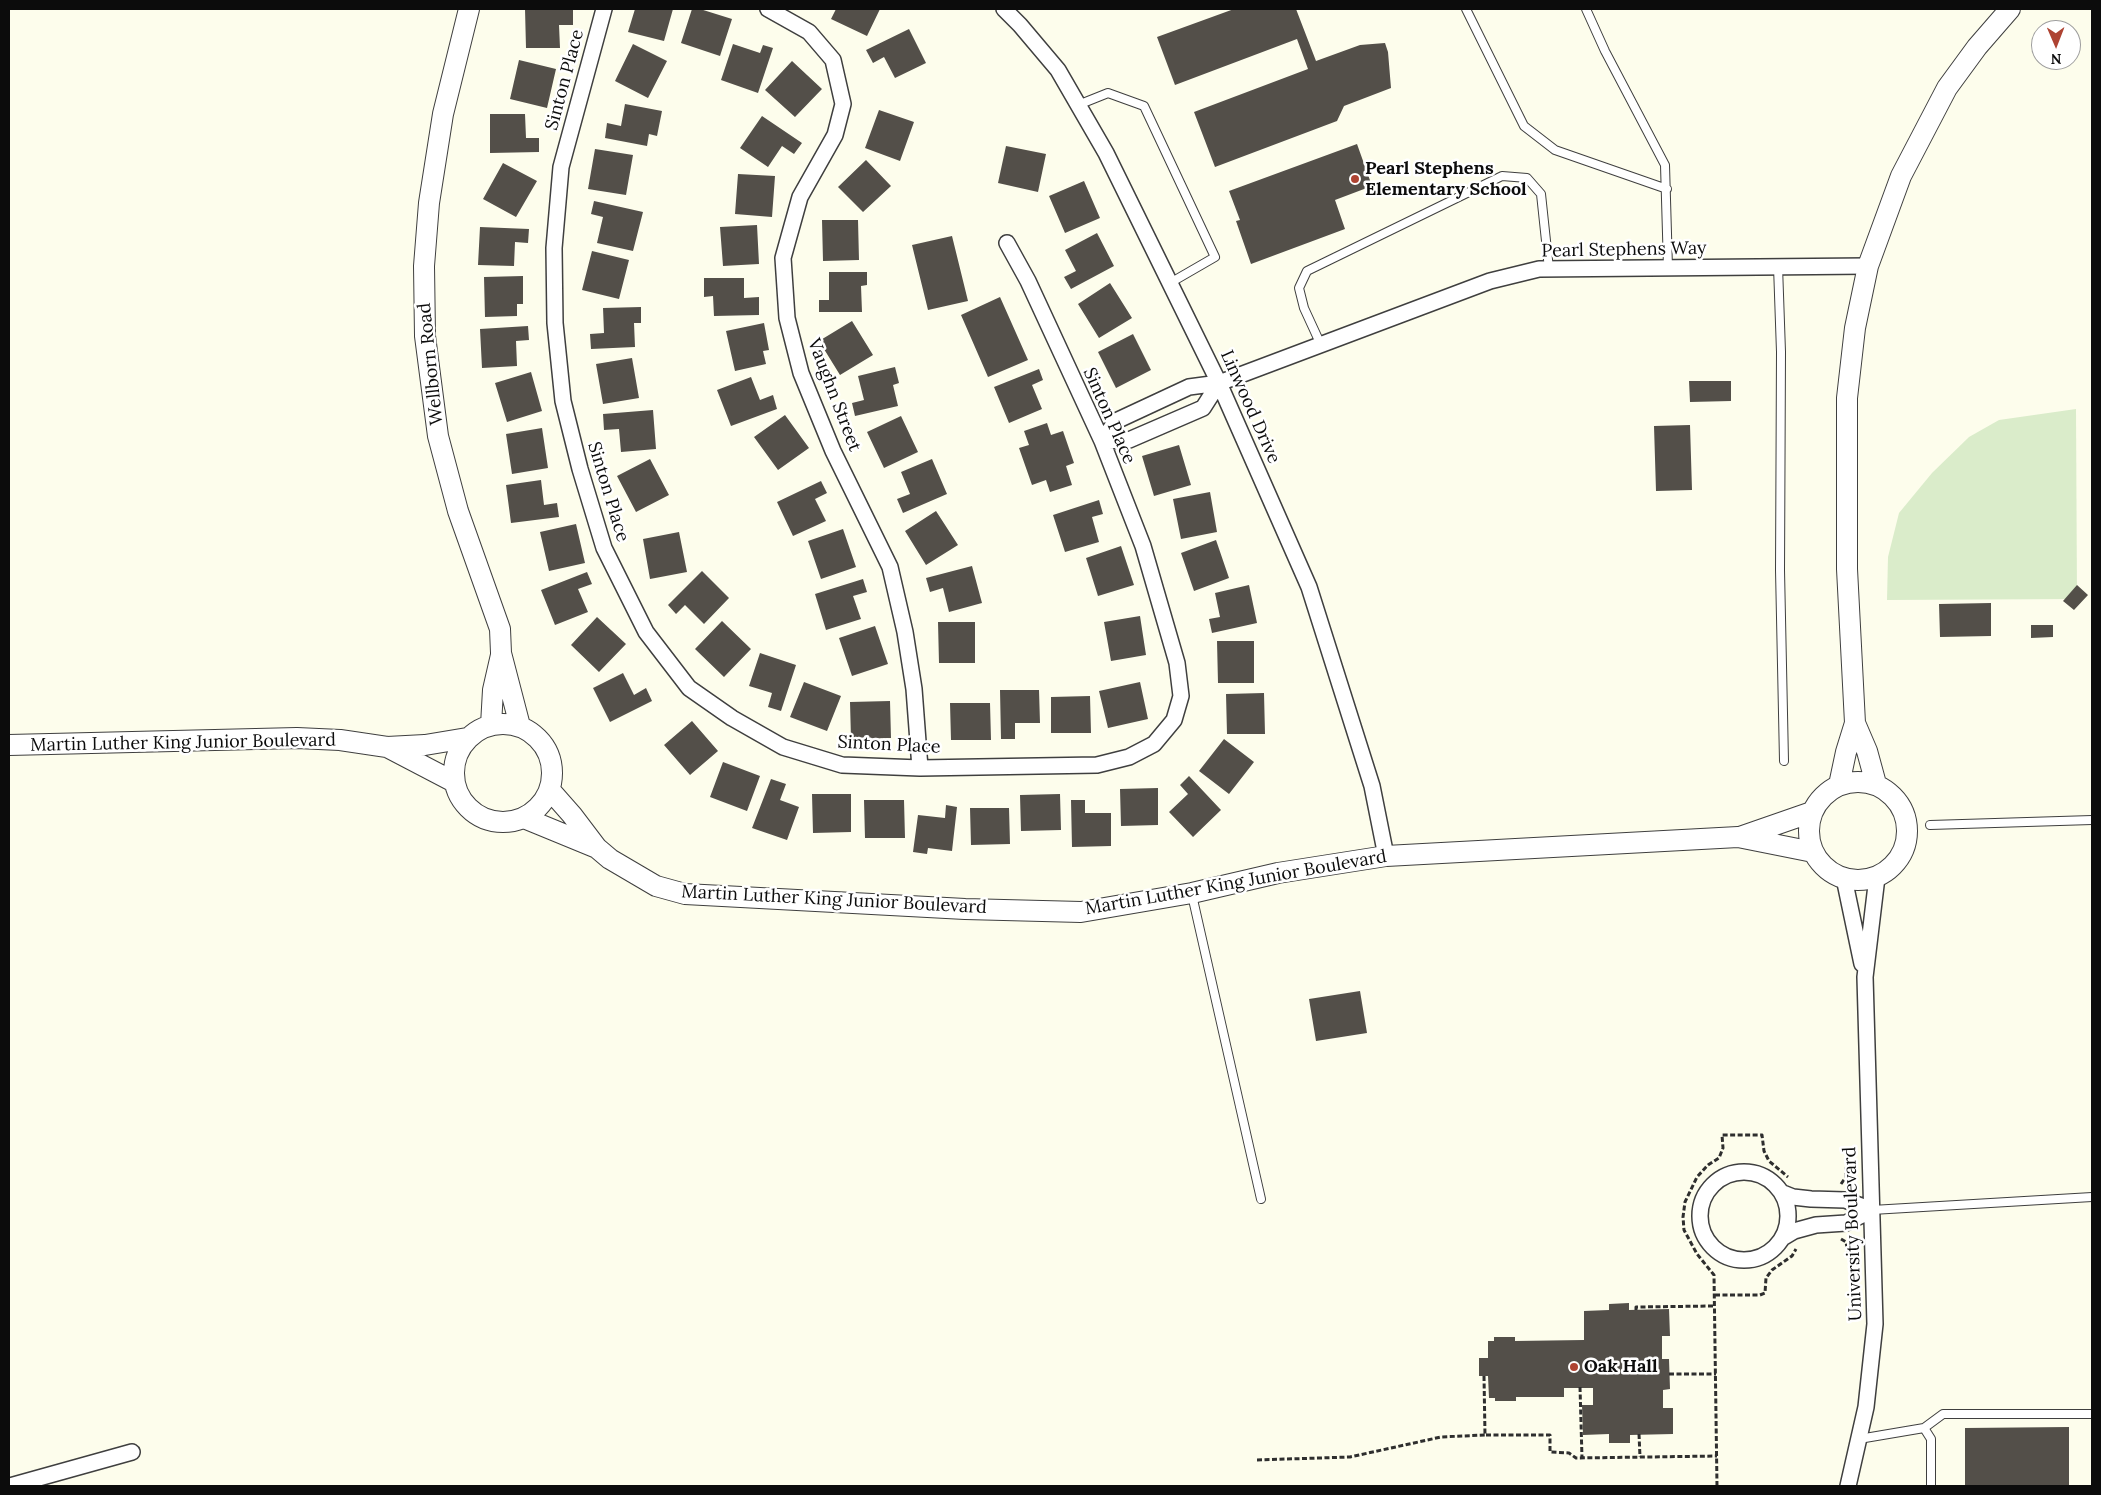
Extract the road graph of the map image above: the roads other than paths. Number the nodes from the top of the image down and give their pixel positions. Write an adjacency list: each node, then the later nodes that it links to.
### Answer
1 (468, 9): 19 (street, Wellborn Road)
2 (604, 9): 27 (street, Sinton Place)
3 (768, 9): 27 (street, Vaughn Street)
4 (1004, 9): 8 (street, Linwood Drive)
5 (1466, 9): 9 (lane)
6 (1586, 9): 9 (lane)
7 (2010, 9): 12 (street)
8 (1078, 106): 15 (street, Linwood Drive); 15 (lane)
9 (1666, 189): 13 (lane)
10 (1008, 243): 18 (street, Sinton Place)
11 (1778, 266): 12 (street, Pearl Stephens Way); 13 (street, Pearl Stephens Way); 26 (lane)
12 (1868, 266): 20 (street)
13 (1668, 268): 14 (street, Pearl Stephens Way)
14 (1549, 269): 16 (street, Pearl Stephens Way); 16 (lane)
15 (1170, 282): 17 (street, Linwood Drive)
16 (1321, 345): 17 (street, Pearl Stephens Way)
17 (1219, 383): 18 (street, Pearl Stephens Way); 18 (street); 39 (street, Linwood Drive)
18 (1102, 441): 27 (street, Sinton Place)
19 (501, 653): 21 (street); 22 (street)
20 (1855, 723): 29 (street); 30 (street)
21 (490, 724): 22 (street); 23 (street)
22 (520, 726): 31 (street)
23 (467, 738): 25 (street, Martin Luther King Junior Boulevard); 28 (street)
24 (9, 745): 25 (street, Martin Luther King Junior Boulevard)
25 (387, 747): 28 (street, Martin Luther King Junior Boulevard)
26 (1784, 762)
27 (920, 768)
28 (454, 782): 33 (street)
29 (1876, 784): 30 (street); 40 (street)
30 (1839, 785): 32 (street)
31 (550, 790): 33 (street); 37 (street, Martin Luther King Junior Boulevard)
32 (1812, 812): 36 (street, Martin Luther King Junior Boulevard); 38 (street)
33 (524, 818): 37 (street, Martin Luther King Junior Boulevard)
34 (2092, 820): 35 (lane)
35 (1930, 825)
36 (1738, 837): 38 (street, Martin Luther King Junior Boulevard); 39 (street, Martin Luther King Junior Boulevard)
37 (597, 848): 42 (street, Martin Luther King Junior Boulevard)
38 (1813, 852): 41 (street)
39 (1386, 856): 42 (street, Martin Luther King Junior Boulevard)
40 (1877, 877): 41 (street); 43 (street, University Boulevard)
41 (1844, 878): 43 (street, University Boulevard)
42 (1192, 893): 46 (lane)
43 (1865, 978): 47 (street, University Boulevard)
44 (1783, 1193): 47 (street); 48 (street); 48 (street)
45 (2092, 1196): 47 (lane)
46 (1261, 1199)
47 (1872, 1210): 48 (street); 51 (street, University Boulevard)
48 (1784, 1237)
49 (2092, 1414): 50 (lane)
50 (1924, 1428): 51 (lane); 55 (lane)
51 (1859, 1439): 54 (street, University Boulevard)
52 (132, 1452): 53 (street)
53 (10, 1486)
54 (1848, 1486)
55 (1932, 1486)

